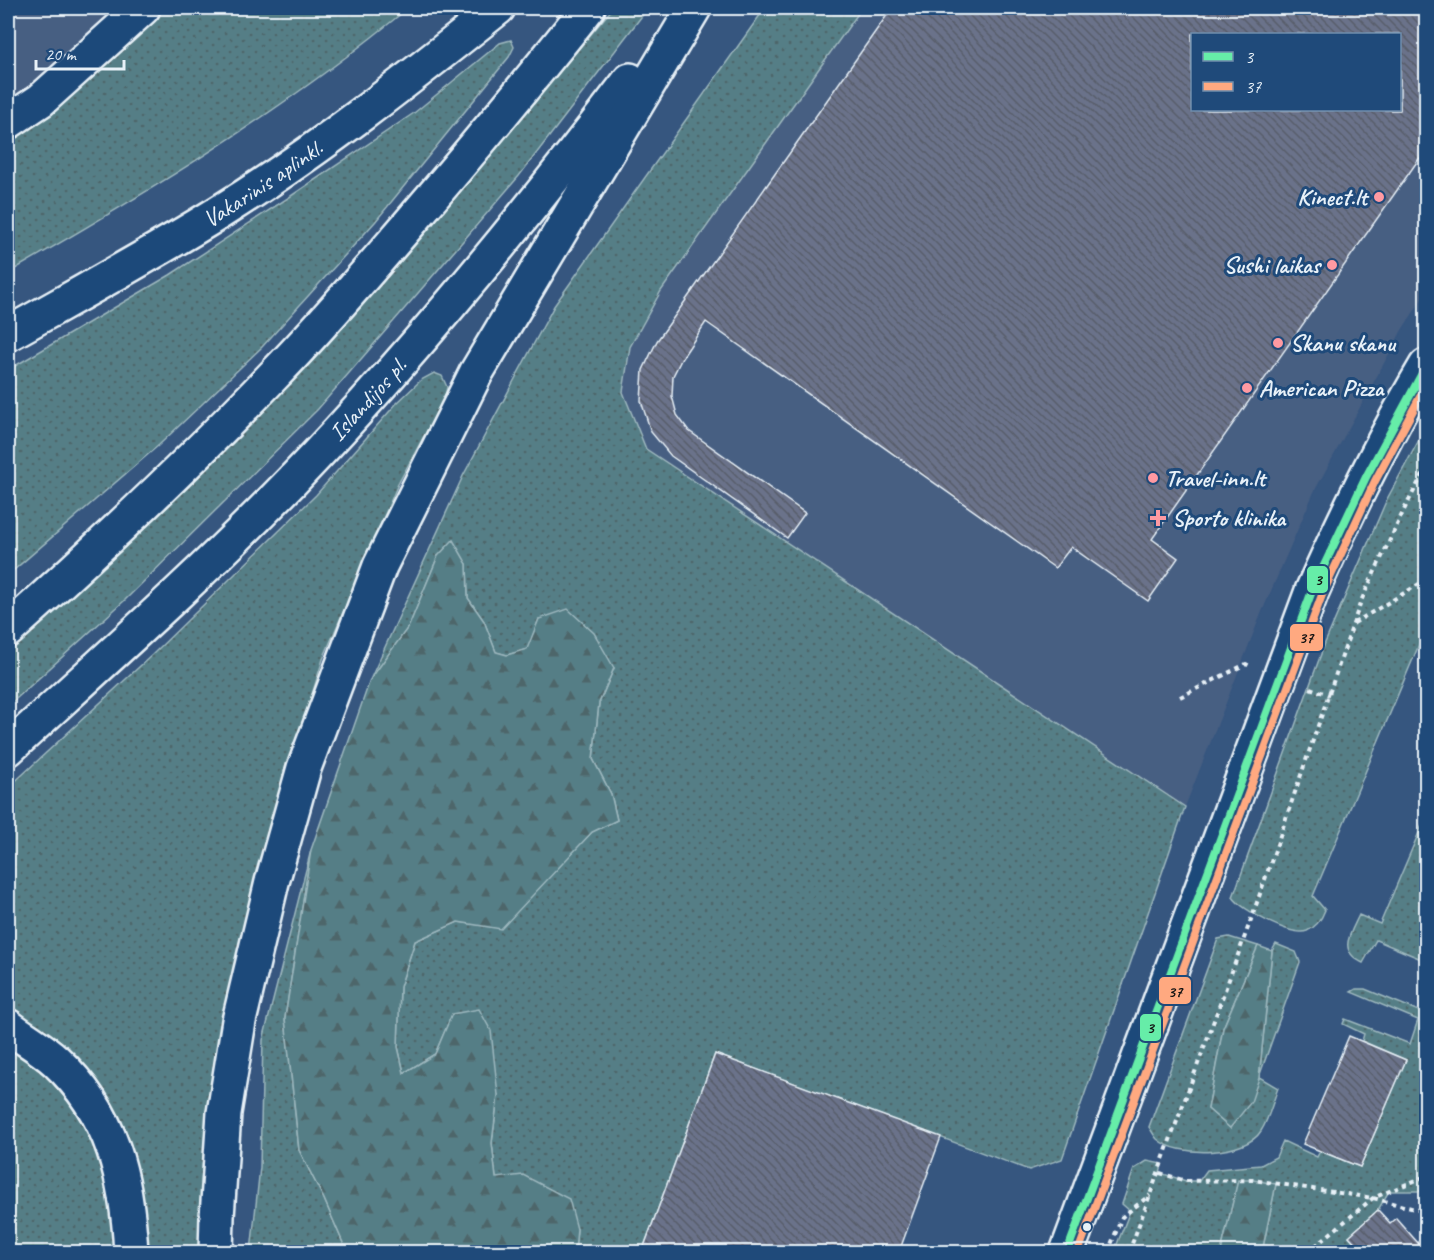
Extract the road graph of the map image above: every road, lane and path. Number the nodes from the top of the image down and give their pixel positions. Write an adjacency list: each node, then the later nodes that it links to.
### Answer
1 (143, 8): 6 (main road)
2 (498, 8): 7 (main road, Vakarinis aplinkl.)
3 (588, 8): 12 (main road)
4 (685, 8): 13 (main road, Islandijos pl.)
5 (694, 8): 21 (main road)
6 (8, 122)
7 (8, 334)
8 (1426, 366): 22 (main road)
9 (1426, 468): 11 (path)
10 (1426, 580): 11 (path)
11 (1354, 623): 15 (path)
12 (8, 630)
13 (8, 749)
14 (8, 1026): 20 (main road)
15 (1160, 1173): 17 (path); 18 (path)
16 (1426, 1176): 18 (path)
17 (1151, 1194): 23 (path); 24 (path)
18 (1373, 1198): 19 (path); 25 (path)
19 (1426, 1212)
20 (131, 1252)
21 (216, 1252)
22 (1067, 1252)
23 (1108, 1252)
24 (1129, 1252)
25 (1308, 1252)

